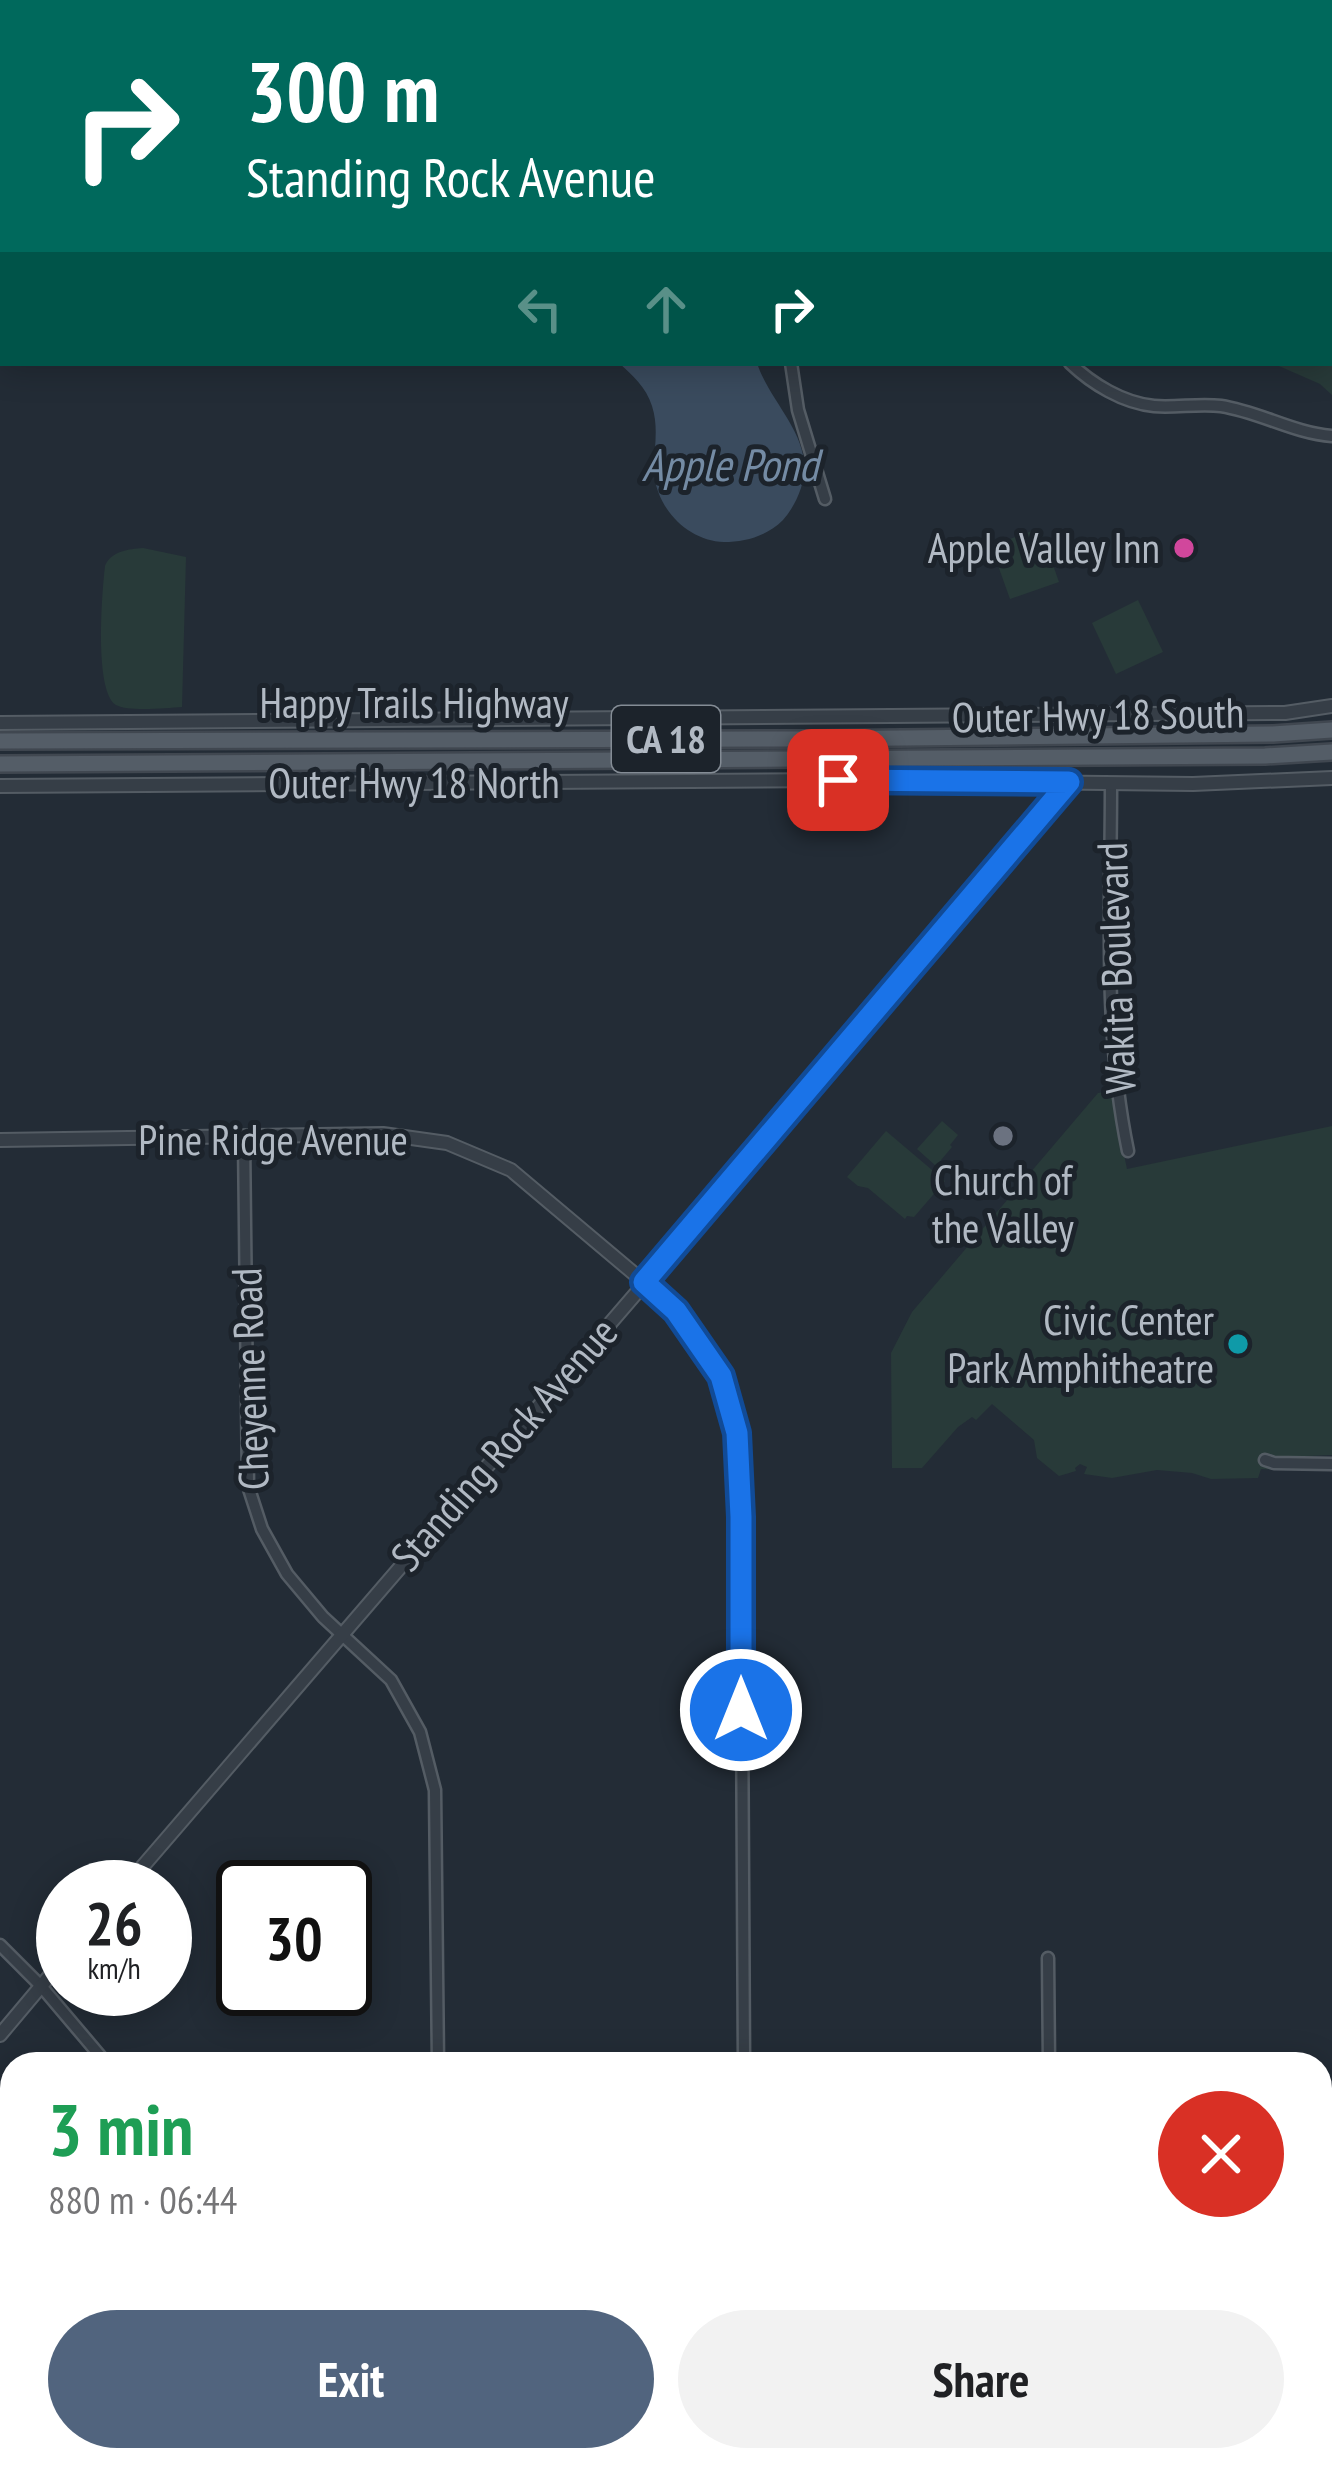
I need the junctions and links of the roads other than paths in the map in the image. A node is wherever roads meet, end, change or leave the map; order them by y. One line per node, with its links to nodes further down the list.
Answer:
1 (791, 366): 4 (street)
2 (1074, 366): 3 (street)
3 (1332, 436)
4 (825, 499)
5 (1332, 706): 6 (street, Outer Hwy 18 South)
6 (0, 723)
7 (1332, 730): 8 (main road, Happy Trails Highway / CA 18)
8 (0, 741)
9 (1332, 752): 10 (main road, Happy Trails Highway / CA 18)
10 (0, 764)
11 (1332, 778): 13 (street, Outer Hwy 18 North)
12 (1069, 782): 13 (street, Outer Hwy 18 North); 14 (street, Outer Hwy 18 North); 18 (street, Standing Rock Avenue)
13 (1111, 784): 17 (street, Wakita Boulevard)
14 (0, 786)
15 (244, 1138): 16 (street, Pine Ridge Avenue); 18 (street, Pine Ridge Avenue); 21 (street, Cheyenne Road)
16 (0, 1140)
17 (1128, 1151)
18 (644, 1282): 21 (street, Standing Rock Avenue); 31 (street)
19 (1264, 1460): 20 (street)
20 (1332, 1464)
21 (341, 1633): 22 (street, Standing Rock Avenue); 30 (street, Cheyenne Road)
22 (148, 1860)
23 (0, 1945): 25 (street)
24 (1048, 1958): 32 (street)
25 (36, 1981)
26 (36, 1992): 28 (street)
27 (66, 2016): 29 (street)
28 (0, 2035)
29 (97, 2052)
30 (438, 2052)
31 (744, 2052)
32 (1048, 2052)

